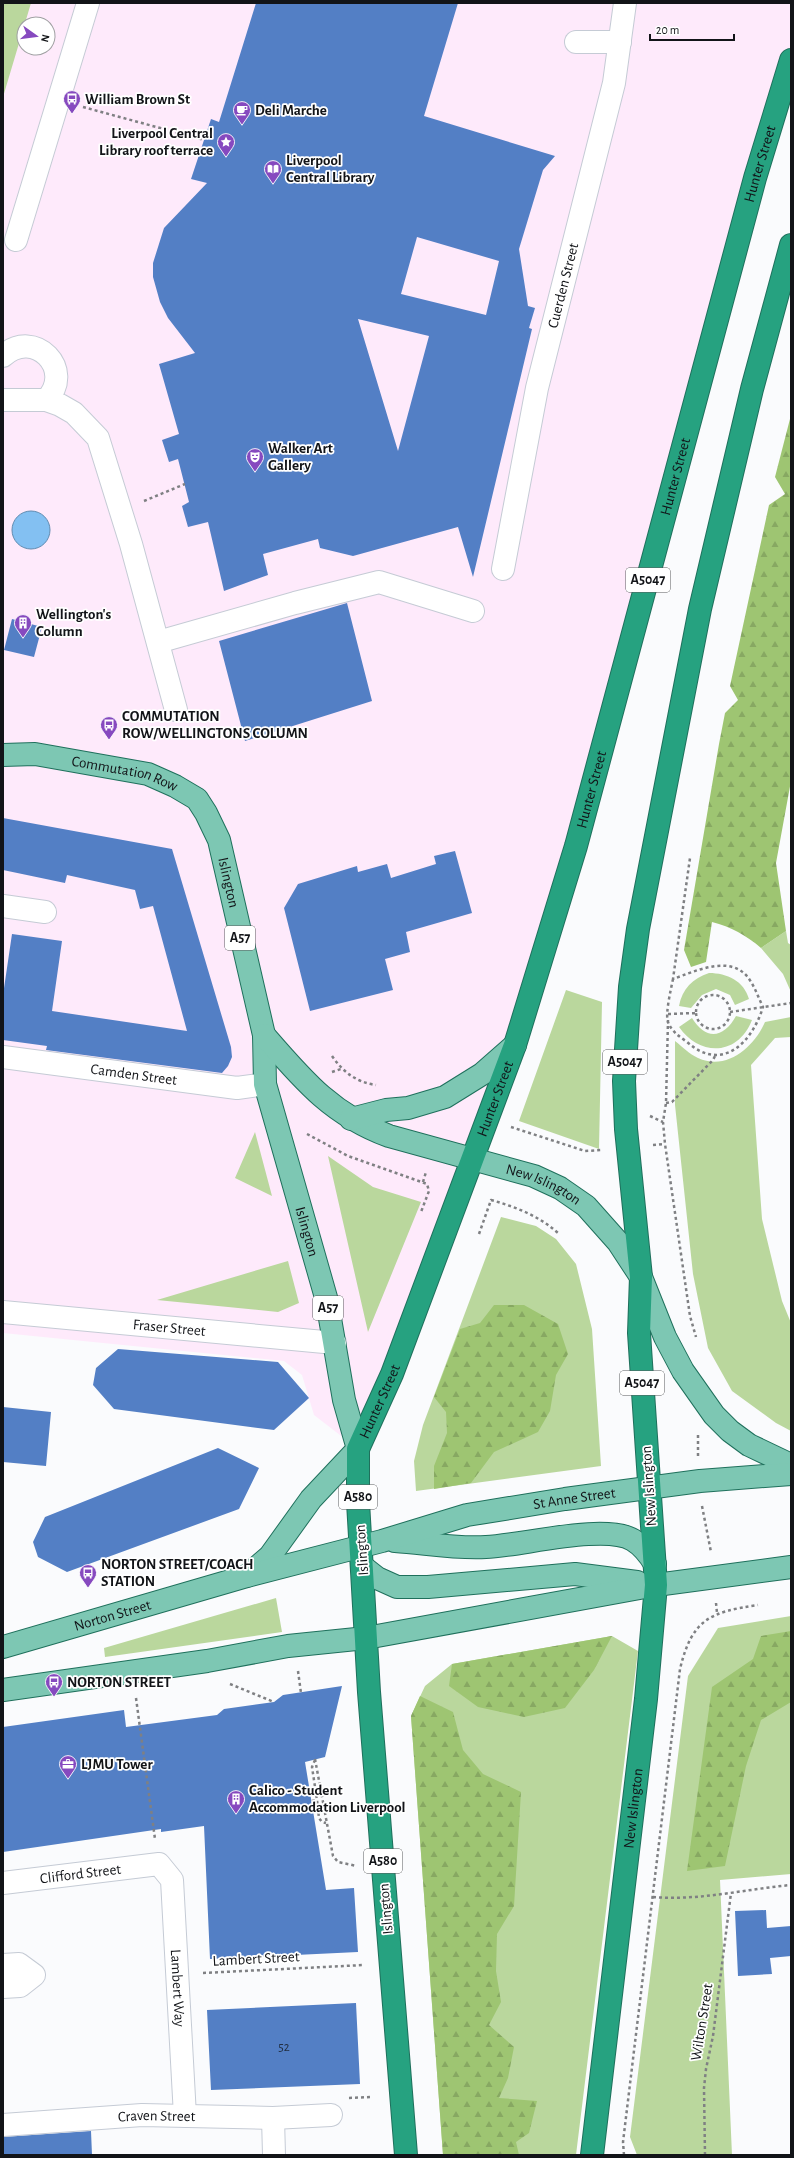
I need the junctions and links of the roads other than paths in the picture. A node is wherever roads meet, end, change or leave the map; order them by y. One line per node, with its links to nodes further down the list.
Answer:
1 (88, 3): 8 (street)
2 (625, 3): 4 (street, Cuerden Street)
3 (576, 42): 4 (street)
4 (620, 42): 13 (street, Cuerden Street)
5 (791, 60): 7 (highway, A5047)
6 (791, 90): 7 (highway, A5047)
7 (775, 113): 22 (highway, Hunter Street / A5047)
8 (16, 240)
9 (791, 245): 27 (highway, A5047)
10 (3, 356): 12 (street)
11 (3, 399): 12 (street)
12 (46, 400): 15 (street)
13 (503, 570)
14 (473, 611): 15 (street)
15 (158, 642): 16 (street)
16 (176, 710)
17 (3, 755): 18 (main road, Commutation Row / A57)
18 (219, 840): 21 (main road, Islington / A57)
19 (3, 906): 20 (street)
20 (45, 912)
21 (264, 1035): 24 (main road, Islington / A57); 25 (main road, New Islington / A57)
22 (515, 1045): 25 (main road); 26 (highway, Hunter Street / A5047)
23 (3, 1057): 24 (street, Camden Street)
24 (265, 1084): 29 (main road, Islington / A57)
25 (351, 1119): 26 (main road, New Islington / A57)
26 (472, 1159): 27 (main road, New Islington / A57); 30 (highway, Hunter Street / A5047)
27 (641, 1277): 31 (main road); 33 (highway, New Islington / A5047)
28 (3, 1312): 29 (street, Fraser Street)
29 (335, 1343): 30 (main road, Islington / A57)
30 (358, 1449): 34 (highway, Islington / A580); 38 (main road)
31 (791, 1465)
32 (791, 1474): 33 (main road, St Anne Street)
33 (650, 1489): 34 (main road, St Anne Street); 37 (highway, New Islington)
34 (372, 1543): 35 (highway, Islington / A580); 37 (main road); 38 (main road, Norton Street)
35 (363, 1567): 37 (main road); 39 (highway, Islington / A580)
36 (791, 1567): 37 (main road)
37 (656, 1574): 39 (main road); 50 (highway, New Islington)
38 (247, 1576): 40 (main road, Norton Street)
39 (366, 1638): 41 (main road); 52 (highway, Islington / A580)
40 (3, 1647)
41 (3, 1690)
42 (159, 1864): 43 (street, Clifford Street); 47 (street, Lambert Way)
43 (3, 1883)
44 (3, 1965): 45 (street)
45 (3, 1987)
46 (331, 2115): 48 (street, Craven Street)
47 (186, 2116): 48 (street, Craven Street); 49 (street, Craven Street)
48 (273, 2118): 51 (street)
49 (3, 2125)
50 (593, 2153)
51 (274, 2155)
52 (406, 2155)

